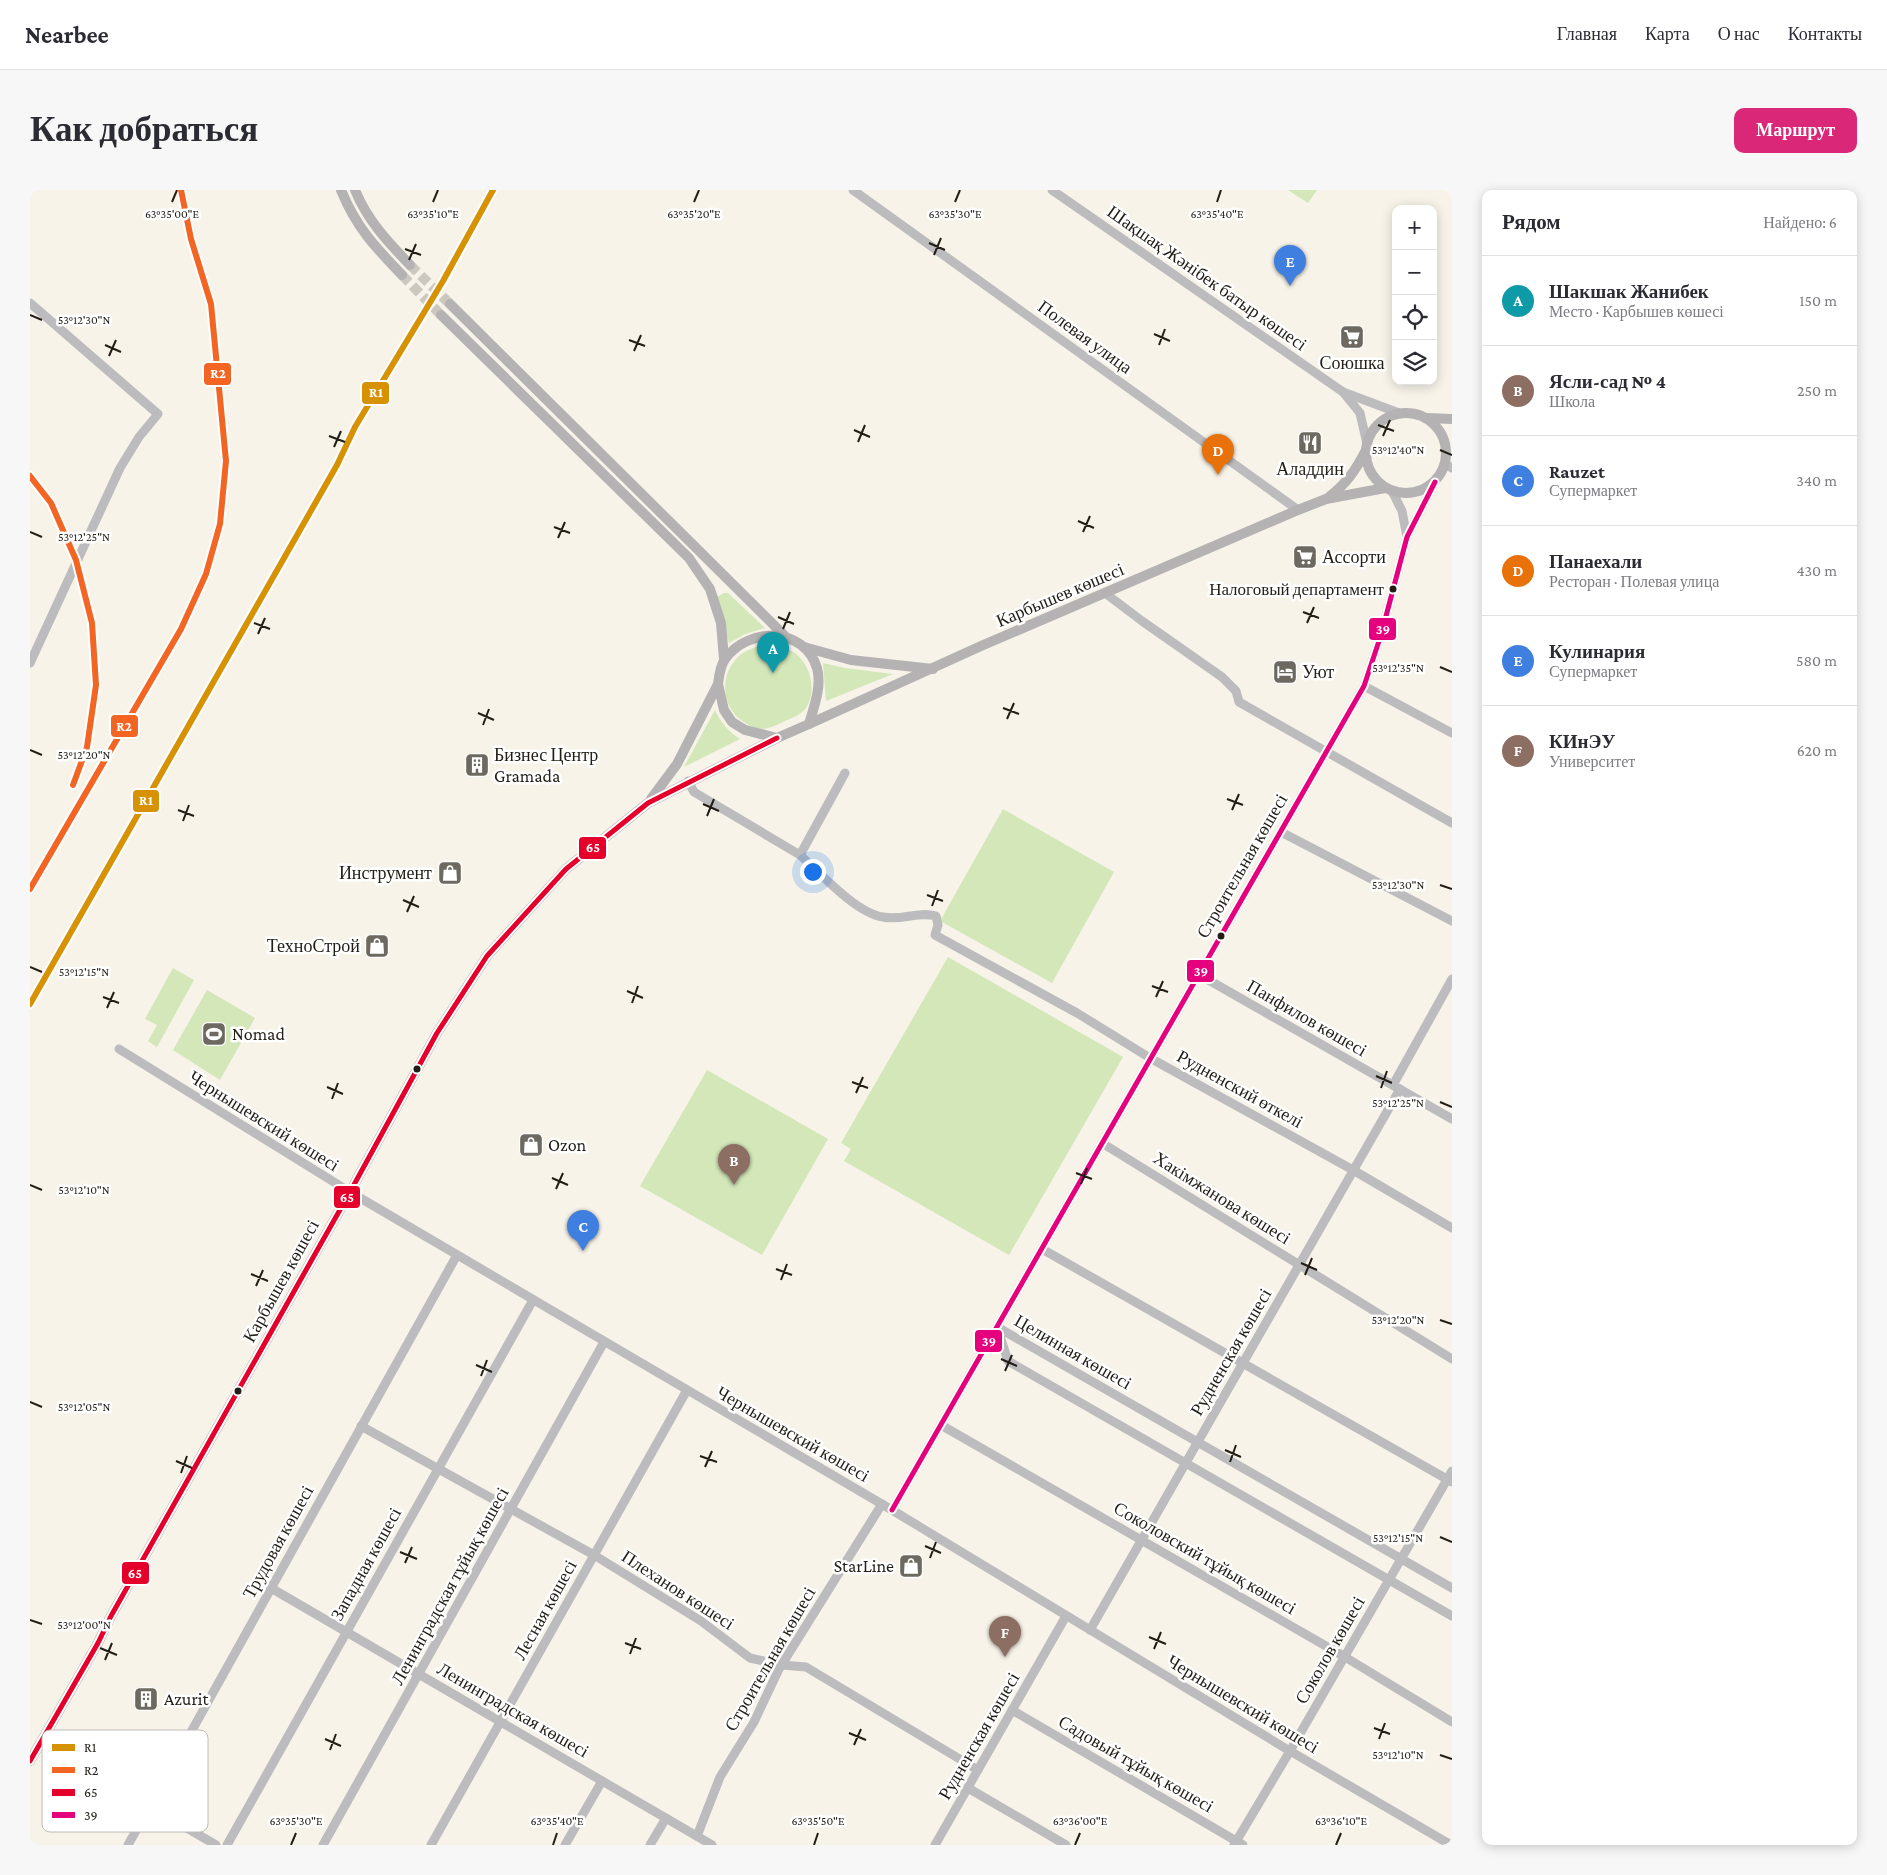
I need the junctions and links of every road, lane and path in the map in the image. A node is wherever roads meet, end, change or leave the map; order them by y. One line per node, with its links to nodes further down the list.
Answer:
1 (341, 190): 6 (main road)
2 (355, 190): 5 (main road)
3 (853, 190): 19 (street, Полевая улица)
4 (1052, 190): 10 (street, Шақшақ Жәнібек батыр көшесі)
5 (410, 265)
6 (402, 275)
7 (30, 303): 25 (street)
8 (450, 304): 22 (main road)
9 (441, 315): 24 (main road)
10 (1343, 392): 11 (street, Шақшақ Жәнібек батыр көшесі); 14 (street, Шақшақ Жәнібек батыр көшесі)
11 (1399, 413): 12 (main road); 14 (main road)
12 (1425, 418): 13 (main road); 15 (main road)
13 (1452, 419)
14 (1366, 447): 17 (main road); 18 (main road)
15 (1449, 462): 16 (main road)
16 (1435, 482): 17 (main road); 20 (street)
17 (1389, 490): 18 (main road); 20 (street)
18 (1326, 499): 19 (main road, Карбышев көшесі)
19 (1298, 510): 21 (main road, Карбышев көшесі)
20 (1407, 537): 28 (street, Строительная көшесі)
21 (1105, 593): 26 (main road, Карбышев көшесі); 32 (street)
22 (784, 635): 23 (main road); 24 (main road)
23 (804, 647): 26 (main road); 29 (main road)
24 (724, 659): 27 (main road)
25 (30, 663)
26 (934, 669): 29 (main road, Карбышев көшесі)
27 (718, 684): 31 (main road); 35 (main road)
28 (1364, 686): 30 (street); 32 (street, Строительная көшесі)
29 (809, 724): 31 (main road)
30 (1452, 733)
31 (777, 738): 34 (main road, Карбышев көшесі)
32 (1327, 752): 36 (street); 37 (street, Строительная көшесі)
33 (845, 773): 38 (street)
34 (688, 782): 35 (main road, Карбышев көшесі); 38 (street)
35 (648, 803): 48 (main road, Карбышев көшесі)
36 (1452, 823)
37 (1281, 832): 39 (street); 40 (street, Строительная көшесі)
38 (800, 855): 43 (street, Рудненский өткелі)
39 (1452, 920)
40 (1198, 974): 43 (street, Строительная көшесі); 44 (street, Панфилов көшесі)
41 (1452, 980): 44 (street, Рудненская көшесі)
42 (119, 1050): 48 (street, Чернышевский көшесі)
43 (1150, 1058): 46 (street, Строительная көшесі); 47 (street, Рудненский өткелі)
44 (1396, 1087): 45 (street, Панфилов көшесі); 47 (street, Рудненская көшесі)
45 (1452, 1119)
46 (1102, 1143): 50 (street, Строительная көшесі); 52 (street, Хакімжанова көшесі)
47 (1354, 1170): 49 (street, Рудненский өткелі); 52 (street, Рудненская көшесі)
48 (350, 1192): 51 (street, Чернышевский көшесі); 85 (main road, Карбышев көшесі)
49 (1452, 1228)
50 (1042, 1249): 54 (street, Строительная көшесі); 57 (street)
51 (457, 1255): 53 (street, Чернышевский көшесі); 60 (street, Трудовая көшесі)
52 (1299, 1265): 56 (street, Хакімжанова көшесі); 57 (street, Рудненская көшесі)
53 (533, 1300): 55 (street, Чернышевский көшесі); 63 (street, Западная көшесі)
54 (997, 1327): 59 (street, Строительная көшесі); 61 (street, Целинная көшесі); 62 (street, Целинная көшесі)
55 (604, 1342): 58 (street, Чернышевский көшесі); 67 (street, Ленинградская тұйық көшесі)
56 (1452, 1359)
57 (1244, 1362): 61 (street, Рудненская көшесі); 65 (street)
58 (687, 1390): 66 (street, Чернышевский көшесі); 70 (street, Лесная көшесі)
59 (941, 1425): 68 (street, Строительная көшесі); 69 (street, Соколовский тұйық көшесі)
60 (362, 1426): 63 (street, Плеханов көшесі); 73 (street, Трудовая көшесі)
61 (1198, 1442): 62 (street, Рудненская көшесі); 71 (street, Целинная көшесі)
62 (1186, 1463): 69 (street, Рудненская көшесі); 72 (street, Целинная көшесі)
63 (438, 1468): 67 (street, Плеханов көшесі); 78 (street, Западная көшесі)
64 (1452, 1471): 65 (street, Соколов көшесі)
65 (1450, 1481): 71 (street, Соколов көшесі)
66 (882, 1504): 68 (street, Чернышевский көшесі); 80 (street, Строительная көшесі)
67 (512, 1509): 70 (street, Плеханов көшесі); 81 (street, Ленинградская тұйық көшесі)
68 (892, 1510): 75 (street, Чернышевский көшесі)
69 (1141, 1541): 77 (street, Рудненская көшесі); 79 (street, Соколовский тұйық көшесі)
70 (594, 1555): 80 (street, Плеханов көшесі); 83 (street, Лесная көшесі)
71 (1401, 1559): 72 (street, Соколов көшесі); 74 (street, Целинная көшесі)
72 (1389, 1580): 76 (street, Целинная көшесі); 79 (street, Соколов көшесі)
73 (271, 1588): 78 (street, Ленинградская көшесі); 86 (street, Трудовая көшесі)
74 (1452, 1588)
75 (1066, 1616): 77 (street, Чернышевский көшесі); 82 (street, Рудненская көшесі)
76 (1452, 1616)
77 (1090, 1630): 89 (street, Чернышевский көшесі)
78 (346, 1632): 81 (street, Ленинградская көшесі); 101 (street, Западная көшесі)
79 (1345, 1657): 84 (street, Соколовский тұйық көшесі); 89 (street, Соколов көшесі)
80 (782, 1665): 91 (street, Плеханов көшесі); 97 (street, Строительная көшесі)
81 (419, 1674): 83 (street, Ленинградская көшесі); 102 (street, Ленинградская тұйық көшесі)
82 (1012, 1710): 91 (street, Рудненская көшесі); 98 (street, Садовый тұйық көшесі)
83 (500, 1722): 92 (street, Ленинградская көшесі); 103 (street, Лесная көшесі)
84 (1452, 1722)
85 (48, 1730)
86 (192, 1730)
87 (42, 1740): 88 (main road, Карбышев көшесі)
88 (40, 1743): 90 (main road, Карбышев көшесі)
89 (1290, 1751): 98 (street, Соколов көшесі); 109 (street, Чернышевский көшесі)
90 (30, 1760)
91 (978, 1770): 93 (street, Рудненская көшесі)
92 (602, 1781): 94 (street, Ленинградская көшесі); 104 (street)
93 (968, 1788): 107 (street, Рудненская көшесі); 108 (street)
94 (666, 1818): 97 (street, Ленинградская көшесі); 105 (street)
95 (135, 1832): 99 (street, Трудовая көшесі)
96 (194, 1832): 100 (street)
97 (697, 1836): 106 (street, Ленинградская көшесі)
98 (1238, 1844)
99 (128, 1845)
100 (216, 1845)
101 (227, 1845)
102 (323, 1845)
103 (431, 1845)
104 (564, 1845)
105 (650, 1845)
106 (712, 1845)
107 (935, 1845)
108 (1066, 1845)
109 (1451, 1845)

